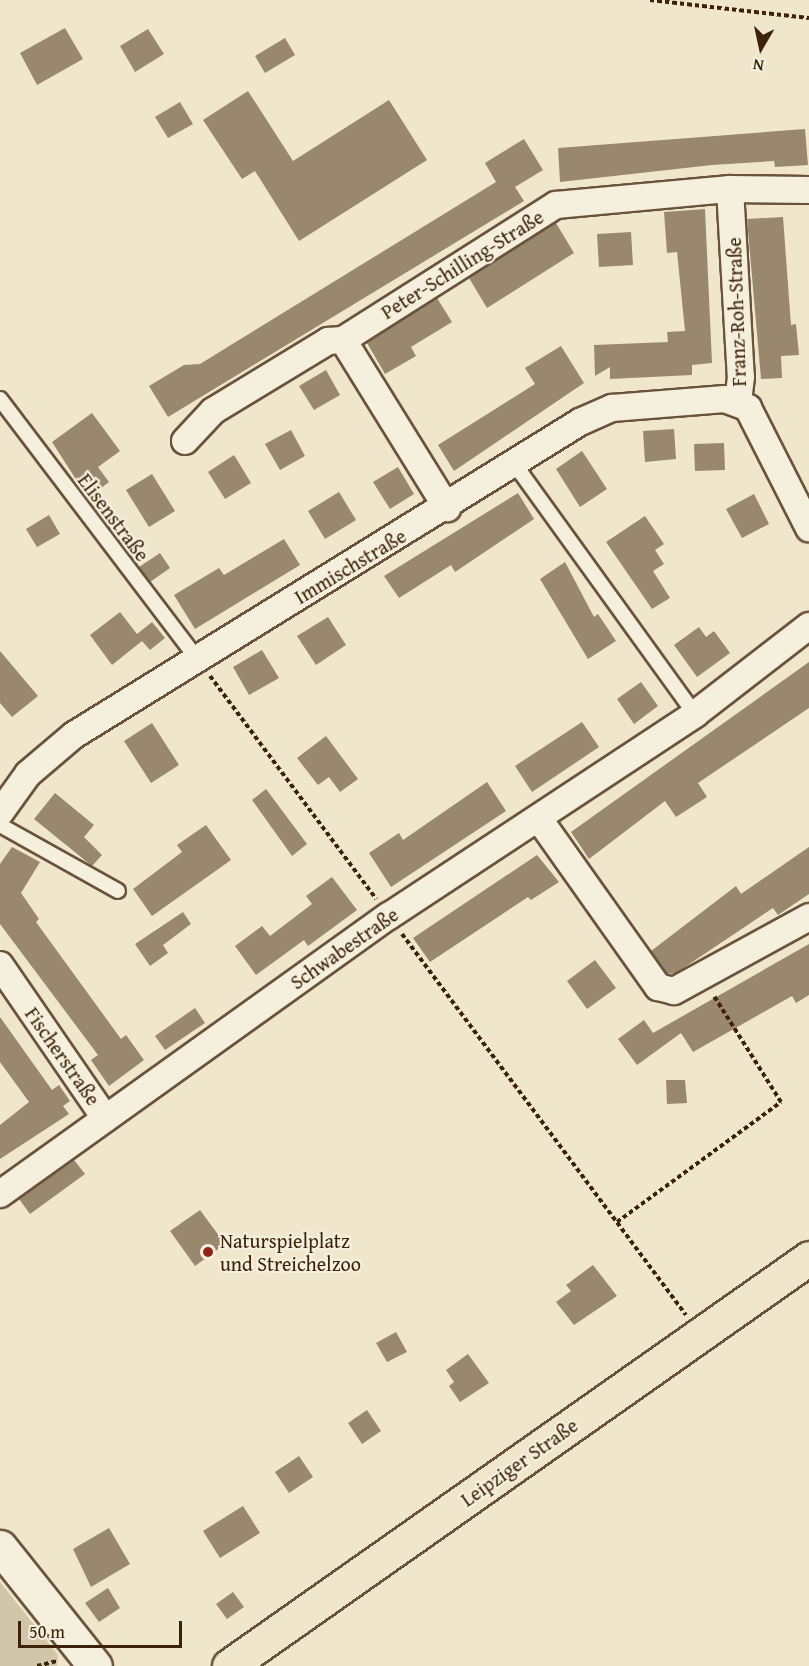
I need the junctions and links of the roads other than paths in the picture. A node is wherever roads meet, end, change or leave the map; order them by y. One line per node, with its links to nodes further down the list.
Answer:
1 (730, 189): 2 (street); 3 (street, Peter-Schilling-Straße); 5 (street, Franz-Roh-Straße)
2 (809, 190)
3 (343, 340): 6 (street, Peter-Schilling-Straße); 8 (street)
4 (0, 399): 11 (lane, Elisenstraße)
5 (738, 402): 7 (street, Immischstraße); 9 (street, Franz-Roh-Straße)
6 (185, 441)
7 (516, 466): 8 (street, Immischstraße); 12 (lane)
8 (447, 507): 11 (street, Immischstraße)
9 (809, 528)
10 (809, 626): 12 (street, Schwabestraße)
11 (197, 659): 13 (street, Immischstraße)
12 (695, 714): 14 (street, Schwabestraße)
13 (0, 813)
14 (539, 819): 17 (street); 19 (street, Schwabestraße)
15 (0, 825): 16 (lane)
16 (118, 891)
17 (809, 917)
18 (0, 965): 19 (street, Fischerstraße)
19 (105, 1118): 20 (street, Schwabestraße)
20 (0, 1194)
21 (809, 1258): 24 (main road, Leipziger Straße)
22 (0, 1547): 23 (main road)
23 (95, 1666)
24 (229, 1666)

